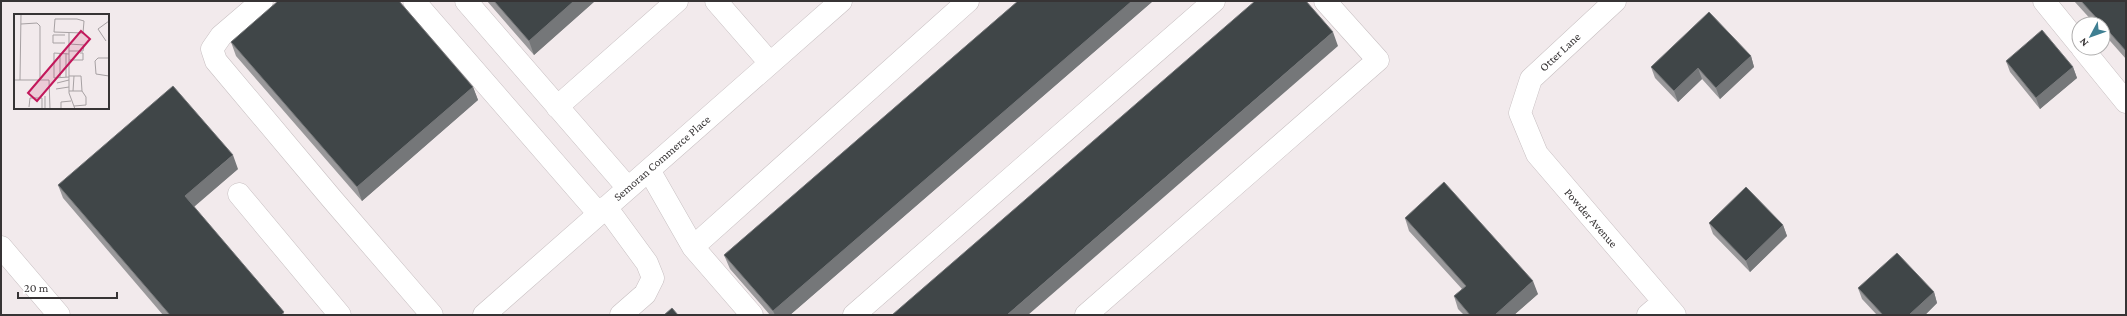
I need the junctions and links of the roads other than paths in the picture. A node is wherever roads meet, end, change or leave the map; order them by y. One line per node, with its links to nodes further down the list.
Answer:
1 (262, 1): 27 (street)
2 (414, 1): 21 (street)
3 (466, 1): 16 (street)
4 (677, 1): 16 (street)
5 (716, 1): 14 (street)
6 (841, 1): 14 (street, Semoran Commerce Place)
7 (968, 1): 22 (street)
8 (1214, 1): 31 (street)
9 (1326, 1): 32 (street)
10 (1615, 1): 17 (street, Otter Lane)
11 (2044, 1): 12 (street)
12 (2071, 34)
13 (2089, 56): 15 (street)
14 (770, 63): 18 (street, Semoran Commerce Place)
15 (2126, 102)
16 (557, 107): 19 (street)
17 (1520, 113): 24 (street, Powder Avenue)
18 (649, 170): 19 (street, Semoran Commerce Place); 22 (street)
19 (628, 188): 21 (street, Semoran Commerce Place)
20 (239, 194): 26 (street)
21 (602, 211): 28 (street, Semoran Commerce Place); 29 (street)
22 (693, 246): 30 (street)
23 (1, 247): 25 (street)
24 (1662, 311)
25 (59, 315)
26 (340, 315)
27 (432, 315)
28 (484, 315)
29 (621, 315)
30 (752, 315)
31 (854, 315)
32 (1086, 315)

